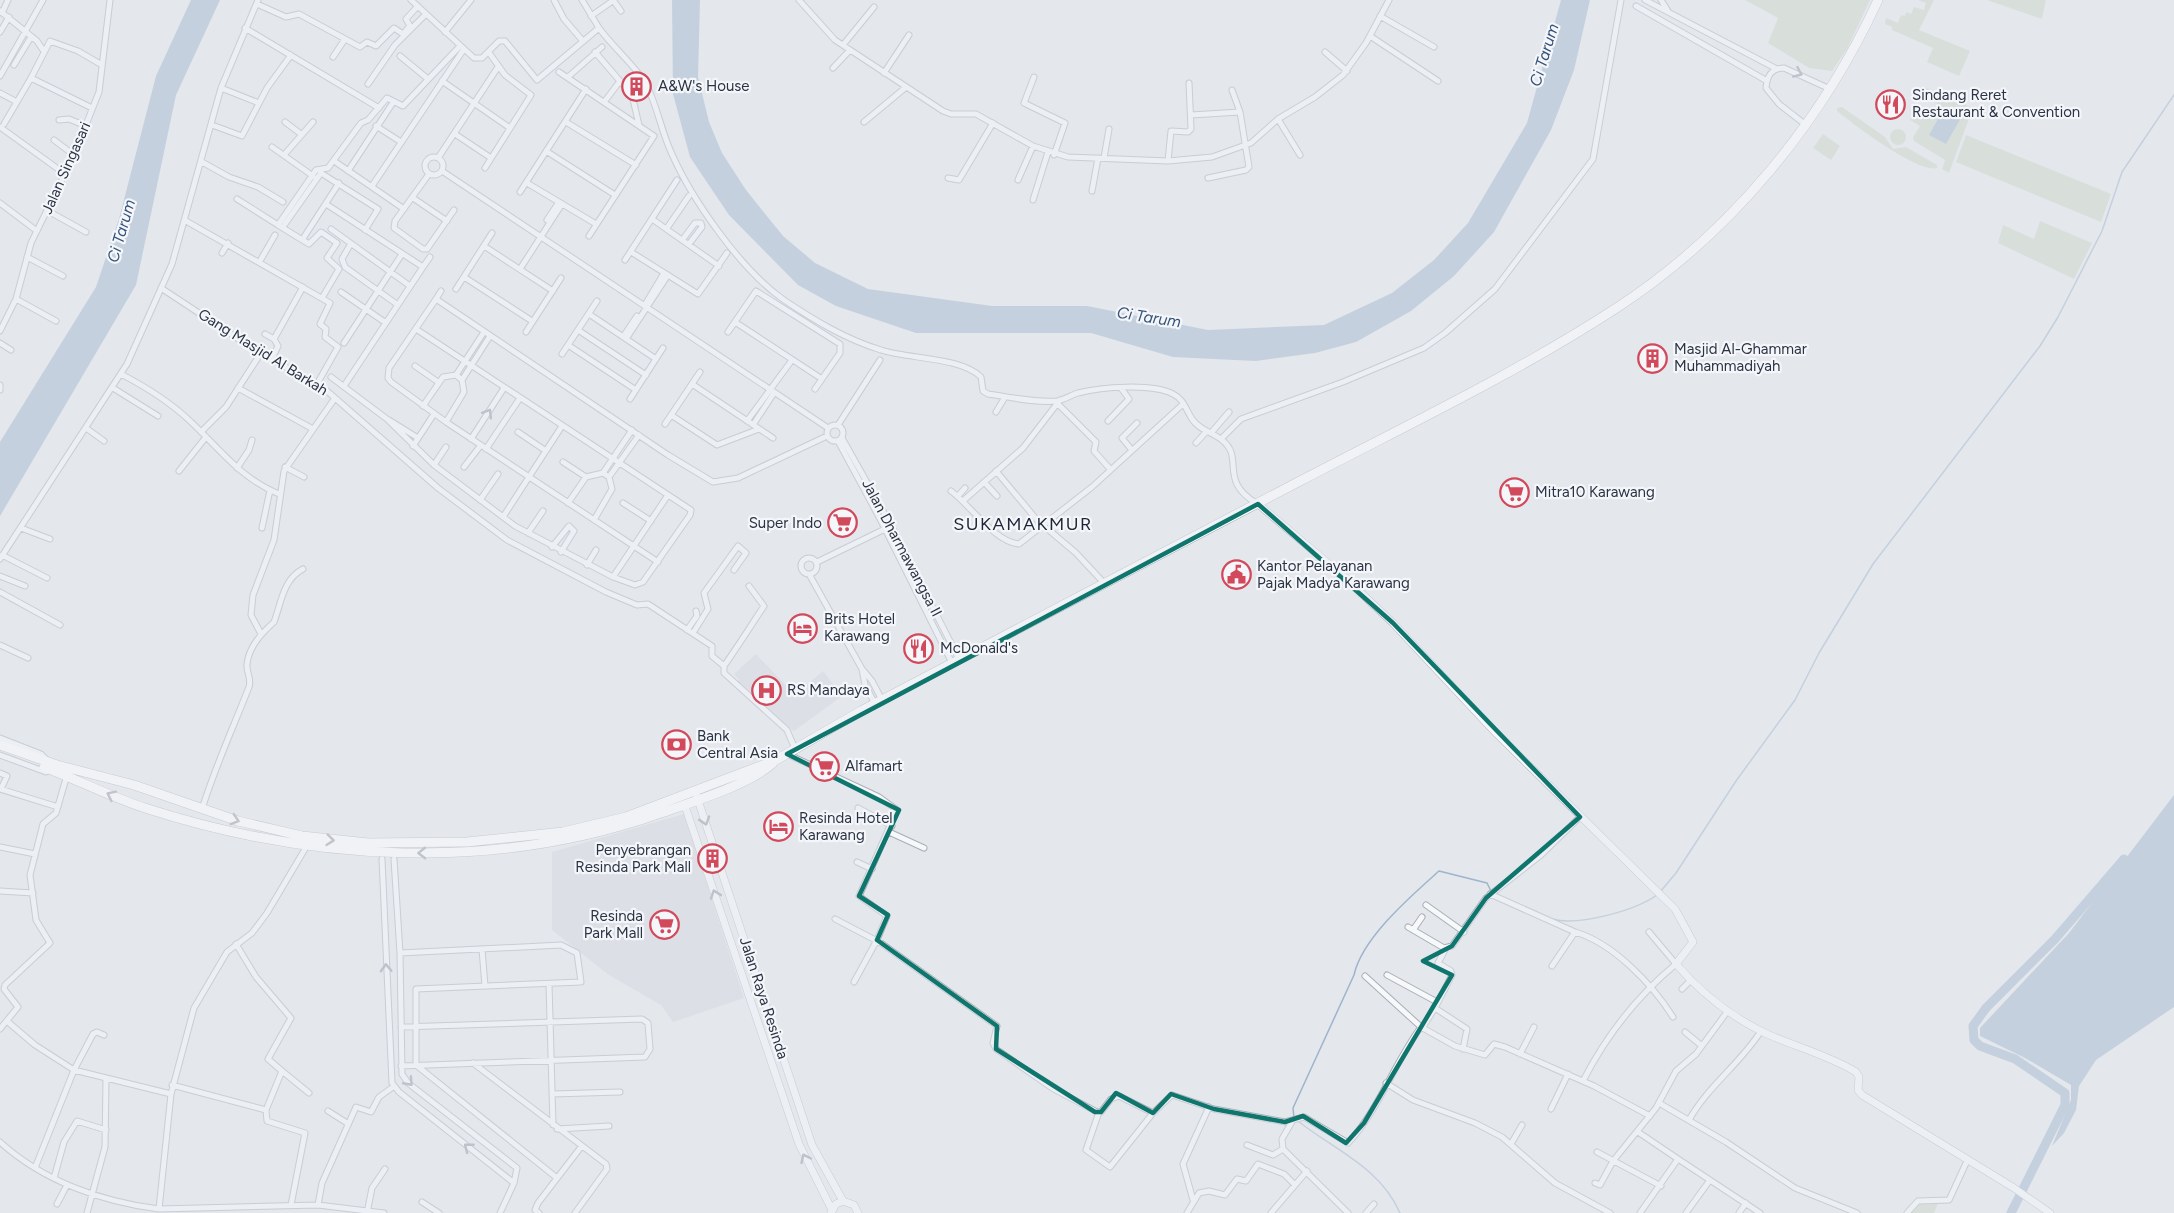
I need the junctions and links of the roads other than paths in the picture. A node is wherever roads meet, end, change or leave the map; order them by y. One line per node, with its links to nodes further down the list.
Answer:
1 (8, 0): 20 (street)
2 (43, 0): 30 (street)
3 (110, 0): 50 (street, Jalan Singasari)
4 (411, 0): 16 (street)
5 (471, 0): 31 (street)
6 (554, 0): 37 (street)
7 (582, 0): 23 (street)
8 (614, 0): 19 (street); 23 (street)
9 (799, 0): 38 (street)
10 (1389, 0): 24 (street)
11 (1621, 0): 283 (street)
12 (1645, 0): 21 (street)
13 (1661, 0): 21 (street)
14 (1878, 0): 73 (main road)
15 (257, 2): 26 (street); 35 (street)
16 (418, 6): 22 (street); 35 (street)
17 (1636, 6): 36 (street)
18 (874, 7): 38 (street)
19 (621, 11)
20 (1, 12): 25 (street)
21 (1669, 12): 28 (street)
22 (426, 14): 31 (street); 68 (street)
23 (591, 16): 27 (street)
24 (1380, 16): 33 (street); 40 (street)
25 (9, 17): 29 (street); 30 (street)
26 (245, 28): 47 (street); 69 (street)
27 (599, 28): 37 (street); 247 (street)
28 (1698, 28): 36 (street); 54 (street)
29 (0, 32)
30 (25, 32): 34 (street); 58 (street)
31 (445, 32): 41 (street)
32 (909, 35): 57 (street)
33 (1370, 36): 55 (street); 65 (street)
34 (31, 37): 42 (street); 51 (street)
35 (345, 39): 49 (street)
36 (1693, 39): 66 (street)
37 (582, 40): 41 (street)
38 (843, 45): 43 (street)
39 (602, 47): 44 (street)
40 (1434, 47)
41 (461, 49): 62 (street); 63 (street)
42 (43, 50): 50 (street); 61 (street)
43 (850, 50): 53 (street); 57 (street)
44 (595, 52): 60 (street); 64 (street)
45 (1325, 52): 55 (street)
46 (490, 54): 52 (street)
47 (291, 56): 79 (street); 83 (street)
48 (400, 56): 62 (street)
49 (333, 57)
50 (102, 64): 82 (street, Jalan Singasari)
51 (14, 65)
52 (498, 67): 76 (street); 81 (street)
53 (833, 68)
54 (1775, 68): 66 (street); 73 (street, one-way to 73)
55 (1347, 71): 86 (street)
56 (559, 72): 60 (street)
57 (884, 73): 71 (street)
58 (0, 76)
59 (1034, 76): 109 (street)
60 (568, 77): 72 (street)
61 (31, 78): 78 (street); 82 (street)
62 (428, 79): 83 (street)
63 (442, 81): 81 (street); 104 (street)
64 (620, 81): 77 (street); 93 (street)
65 (1438, 81)
66 (1767, 81): 95 (street)
67 (1189, 83): 85 (street)
68 (368, 84)
69 (222, 88): 79 (street); 94 (street)
70 (535, 88): 76 (street)
71 (905, 88): 91 (street); 92 (street)
72 (586, 89): 77 (street); 90 (street)
73 (1830, 89): 95 (main road)
74 (1232, 90): 84 (street)
75 (0, 93): 78 (street)
76 (531, 95): 99 (street)
77 (605, 101): 93 (street)
78 (17, 102): 98 (street)
79 (259, 103): 94 (street)
80 (392, 104): 97 (street)
81 (475, 104): 99 (street); 102 (street)
82 (92, 108): 96 (street, Jalan Singasari)
83 (379, 108): 125 (street)
84 (1240, 112): 85 (street); 107 (street)
85 (1191, 115): 116 (street)
86 (1278, 119): 107 (street); 112 (street)
87 (59, 120): 96 (street)
88 (285, 122): 101 (street)
89 (313, 122): 101 (street)
90 (566, 122): 108 (street); 119 (street)
91 (864, 123)
92 (993, 123): 105 (street); 126 (street)
93 (639, 124): 119 (street)
94 (212, 125): 117 (street)
95 (1806, 125): 321 (main road)
96 (86, 126): 110 (street, Jalan Singasari)
97 (376, 126): 104 (street); 121 (street)
98 (2, 128): 123 (street)
99 (510, 128): 114 (street)
100 (1109, 129): 115 (street)
101 (301, 134): 111 (street)
102 (455, 134): 113 (street); 114 (street)
103 (54, 140): 110 (street)
104 (401, 142): 132 (street)
105 (1033, 146): 109 (street); 129 (street)
106 (272, 147): 111 (street)
107 (1245, 147): 116 (street); 127 (street)
108 (546, 151): 131 (street); 135 (street)
109 (1051, 153): 115 (street); 139 (street)
110 (74, 155): 123 (street, Jalan Singasari)
111 (284, 155): 125 (street)
112 (1300, 155)
113 (438, 158): 122 (street); 124 (street)
114 (491, 158): 120 (street)
115 (1101, 158): 116 (street); 133 (street)
116 (1168, 161)
117 (202, 162): 140 (street); 148 (street)
118 (337, 163): 121 (street)
119 (636, 165): 135 (street)
120 (485, 168)
121 (348, 171): 132 (street)
122 (442, 171): 124 (street); 159 (street)
123 (65, 174): 146 (street, Jalan Singasari)
124 (429, 174): 137 (street)
125 (313, 176): 150 (street)
126 (948, 178)
127 (1208, 178)
128 (676, 180): 147 (street)
129 (1018, 180)
130 (339, 183): 143 (street); 150 (street); 154 (street)
131 (527, 183): 134 (street); 142 (street)
132 (372, 186): 144 (street)
133 (1092, 191)
134 (520, 192)
135 (615, 195): 151 (street)
136 (688, 196): 152 (street)
137 (412, 198): 144 (street); 149 (street)
138 (237, 199): 150 (street)
139 (1033, 200)
140 (283, 202)
141 (0, 203): 155 (street)
142 (560, 203): 151 (street); 159 (street)
143 (326, 204): 154 (street); 161 (street)
144 (404, 209): 149 (street)
145 (454, 210): 149 (street)
146 (48, 211): 155 (street, Jalan Singasari); 156 (street)
147 (652, 219): 152 (street); 167 (street)
148 (186, 221): 163 (street); 185 (street)
149 (447, 221)
150 (282, 224): 192 (street)
151 (597, 224): 160 (street)
152 (667, 228): 162 (street)
153 (331, 229): 165 (street)
154 (365, 230): 170 (street)
155 (37, 231): 171 (street, Jalan Singasari)
156 (86, 232)
157 (492, 233): 166 (street)
158 (275, 235): 174 (street)
159 (539, 236): 177 (street); 196 (street)
160 (589, 236)
161 (304, 237)
162 (682, 239): 164 (street); 164 (street)
163 (228, 243): 168 (street); 174 (street)
164 (689, 244): 175 (street)
165 (350, 245): 178 (street); 187 (street)
166 (484, 246): 177 (street); 181 (street)
167 (631, 252): 173 (street); 179 (street)
168 (222, 253)
169 (727, 253): 175 (street)
170 (402, 254): 176 (street); 178 (street)
171 (27, 257): 180 (street); 191 (street, Jalan Singasari)
172 (430, 257): 176 (street)
173 (625, 260)
174 (260, 261): 184 (street)
175 (719, 266): 179 (street)
176 (423, 267): 183 (street)
177 (519, 268): 189 (street)
178 (390, 272): 183 (street); 187 (street)
179 (666, 274): 196 (street)
180 (63, 276)
181 (464, 277): 186 (street); 200 (street)
182 (561, 278): 189 (street)
183 (410, 286): 195 (street)
184 (303, 287): 192 (street); 212 (street)
185 (161, 288): 218 (street, Gang Masjid Al Barkah); 228 (street)
186 (456, 289)
187 (376, 291): 195 (street); 197 (street)
188 (441, 291): 193 (street)
189 (553, 291): 200 (street)
190 (341, 292): 197 (street)
191 (16, 298): 199 (street); 205 (street, Jalan Singasari)
192 (322, 298): 235 (street)
193 (436, 299): 203 (street); 206 (street)
194 (597, 301): 198 (street)
195 (398, 305): 201 (street)
196 (646, 307): 211 (street); 246 (street)
197 (365, 309): 201 (street); 214 (street)
198 (589, 314): 204 (street); 211 (street)
199 (56, 321)
200 (532, 321): 207 (street)
201 (386, 322): 238 (street)
202 (735, 322): 208 (street); 222 (street); 232 (street)
203 (416, 329): 224 (street); 254 (street)
204 (578, 330): 215 (street); 230 (street)
205 (0, 331)
206 (484, 332): 210 (street); 224 (street)
207 (526, 332)
208 (728, 332)
209 (265, 334): 212 (street)
210 (490, 336): 226 (street); 273 (street)
211 (625, 338): 221 (street)
212 (274, 339): 220 (street)
213 (0, 343): 217 (street)
214 (344, 343)
215 (568, 345): 219 (street); 245 (street)
216 (663, 348): 221 (street)
217 (11, 350)
218 (261, 353): 220 (street, Gang Masjid Al Barkah); 240 (street)
219 (562, 354)
220 (272, 358): 235 (street, Gang Masjid Al Barkah)
221 (656, 359): 230 (street)
222 (792, 360): 232 (street); 246 (street)
223 (880, 360): 267 (street)
224 (464, 361): 226 (street); 229 (street)
225 (415, 366): 234 (street)
226 (471, 366): 233 (street); 241 (street)
227 (700, 372): 236 (street)
228 (121, 374): 239 (street); 274 (street)
229 (456, 375): 233 (street); 234 (street)
230 (646, 375): 245 (street)
231 (331, 377): 238 (street)
232 (822, 379): 243 (street)
233 (462, 380): 264 (street)
234 (438, 382): 254 (street)
235 (317, 384): 248 (street, Gang Masjid Al Barkah)
236 (692, 384): 259 (street); 262 (street)
237 (0, 385): 244 (street)
238 (344, 386): 261 (street)
239 (113, 388): 253 (street); 260 (street)
240 (238, 388): 272 (street); 274 (street)
241 (504, 388): 249 (street); 282 (street, one-way to 241)
242 (1121, 388): 251 (street); 252 (street); 263 (street)
243 (815, 389)
244 (0, 390)
245 (636, 390): 250 (street)
246 (771, 392): 262 (street); 269 (street); 271 (street)
247 (1005, 397): 251 (street); 256 (street)
248 (335, 398): 272 (street); 354 (street, Gang Masjid Al Barkah)
249 (520, 398): 268 (street); 290 (street)
250 (630, 399)
251 (1059, 402): 300 (street); 302 (street)
252 (1183, 404): 276 (street); 291 (street)
253 (100, 406): 255 (street); 270 (street)
254 (423, 406): 258 (street)
255 (108, 411)
256 (996, 412)
257 (1229, 412): 276 (street)
258 (434, 414): 264 (street); 280 (street)
259 (671, 415): 266 (street); 269 (street)
260 (158, 416)
261 (387, 419): 280 (street); 288 (street)
262 (747, 421): 269 (street)
263 (1107, 421)
264 (446, 422): 282 (street)
265 (1137, 423): 291 (street)
266 (664, 424)
267 (838, 425): 271 (street); 285 (street)
268 (562, 426): 292 (street); 293 (street)
269 (756, 427): 281 (street)
270 (86, 428): 286 (street); 328 (street)
271 (828, 428): 278 (street)
272 (313, 429): 297 (street)
273 (632, 430): 277 (street); 293 (street)
274 (201, 432): 279 (street)
275 (518, 432): 292 (street)
276 (1209, 432): 283 (street); 287 (street)
277 (639, 435): 278 (street); 295 (street)
278 (827, 436): 285 (street)
279 (206, 437): 299 (street); 301 (street)
280 (418, 438): 288 (street)
281 (773, 438)
282 (471, 439): 290 (street)
283 (1221, 439): 321 (street)
284 (252, 440): 299 (street)
285 (840, 440): 327 (street, Jalan Dharmawangsa II)
286 (104, 441)
287 (1196, 443)
288 (413, 446): 296 (street)
289 (446, 447): 296 (street)
290 (483, 447): 298 (street); 306 (street)
291 (1131, 449): 300 (street)
292 (546, 451): 306 (street)
293 (612, 459): 295 (street); 303 (street)
294 (563, 462): 307 (street)
295 (618, 463): 308 (street); 314 (street)
296 (434, 465): 317 (street)
297 (285, 467): 305 (street); 313 (street)
298 (464, 467)
299 (237, 468): 311 (street)
300 (1110, 469): 326 (street)
301 (179, 471)
302 (996, 471): 309 (street); 326 (street)
303 (603, 473): 307 (street); 308 (street)
304 (498, 474): 317 (street)
305 (304, 477)
306 (529, 477): 319 (street); 323 (street)
307 (586, 477): 319 (street)
308 (609, 477): 324 (street)
309 (984, 482): 316 (street); 318 (street)
310 (965, 488): 315 (street)
311 (270, 490): 313 (street); 329 (street)
312 (951, 491): 315 (street)
313 (279, 494): 355 (street)
314 (668, 495): 325 (street); 337 (street)
315 (958, 496): 318 (street)
316 (997, 496)
317 (480, 500): 323 (street)
318 (964, 500): 326 (street)
319 (568, 503): 324 (street)
320 (624, 503): 325 (street)
321 (1258, 504): 347 (main road); 379 (street)
322 (543, 511): 330 (street)
323 (503, 517): 330 (street)
324 (594, 520): 333 (street)
325 (651, 521): 333 (street)
326 (1044, 526): 342 (street)
327 (888, 527): 338 (street); 358 (street, Jalan Dharmawangsa II)
328 (21, 528): 331 (street); 336 (street)
329 (261, 528)
330 (528, 533): 332 (street)
331 (50, 539)
332 (552, 547): 335 (street); 335 (street)
333 (634, 547): 337 (street); 345 (street)
334 (596, 550): 339 (street)
335 (561, 552): 339 (street)
336 (1, 557): 346 (street)
337 (658, 562): 345 (street)
338 (817, 562): 343 (street); 343 (street)
339 (586, 565): 345 (street)
340 (303, 569): 355 (street)
341 (734, 570): 354 (street)
342 (1097, 573): 347 (street); 351 (street)
343 (809, 574): 360 (street)
344 (0, 576): 348 (street)
345 (613, 577)
346 (47, 578)
347 (1104, 583): 351 (main road)
348 (25, 586)
349 (749, 586): 359 (street)
350 (0, 592): 353 (street)
351 (1087, 592): 358 (main road)
352 (696, 611): 354 (street)
353 (60, 626)
354 (690, 631): 359 (street, Gang Masjid Al Barkah)
355 (261, 632): 376 (street)
356 (0, 645): 357 (street)
357 (28, 658)
358 (956, 661): 361 (main road)
359 (724, 666): 364 (street)
360 (862, 669): 361 (street); 361 (street)
361 (878, 702): 364 (main road)
362 (0, 738): 366 (street)
363 (0, 745): 366 (main road)
364 (791, 752): 372 (main road); 380 (street)
365 (0, 753): 368 (main road)
366 (50, 763): 369 (main road)
367 (0, 773): 370 (street)
368 (66, 777): 373 (main road, one-way to 368); 374 (street)
369 (134, 785): 371 (main road); 373 (main road)
370 (1, 789): 374 (street)
371 (162, 795): 376 (main road); 378 (main road)
372 (696, 795): 376 (main road, one-way to 372); 378 (main road, one-way to 378); 395 (street, Jalan Raya Resinda, one-way to 395)
373 (130, 803): 378 (main road)
374 (58, 807): 384 (street)
375 (858, 808): 380 (street)
376 (202, 809)
377 (686, 809): 396 (street, Jalan Raya Resinda, one-way to 377)
378 (153, 811)
379 (1580, 817): 391 (street); 405 (street)
380 (890, 829): 382 (street); 388 (street)
381 (0, 846): 384 (street)
382 (924, 848)
383 (305, 849): 401 (street)
384 (35, 854): 390 (street)
385 (382, 859): 415 (street, one-way to 385)
386 (394, 859): 404 (street)
387 (857, 861): 388 (street)
388 (872, 869): 400 (street)
389 (0, 891): 390 (street)
390 (33, 893): 420 (street)
391 (1492, 893): 397 (street); 398 (street)
392 (1426, 905): 397 (street)
393 (1422, 917): 402 (street)
394 (835, 919): 400 (street)
395 (739, 923): 396 (street); 441 (street, Jalan Raya Resinda)
396 (727, 927): 445 (street, Jalan Raya Resinda)
397 (1464, 932): 402 (street)
398 (1575, 932): 406 (street); 412 (street)
399 (1649, 932): 405 (street)
400 (877, 940): 410 (street); 456 (street)
401 (236, 944): 438 (street); 444 (street)
402 (1446, 948): 417 (street)
403 (482, 949): 404 (street); 411 (street); 413 (street)
404 (400, 953): 416 (street)
405 (1676, 964): 409 (street); 412 (street)
406 (1552, 966)
407 (1387, 975): 417 (street)
408 (1365, 976): 424 (street)
409 (1690, 980): 414 (street); 418 (street)
410 (854, 982)
411 (549, 984): 413 (street); 421 (street)
412 (1650, 985): 419 (street); 442 (street)
413 (485, 986): 423 (street)
414 (1682, 989)
415 (387, 990): 416 (street); 446 (street)
416 (401, 990): 422 (street)
417 (1436, 1005): 424 (street); 431 (street)
418 (1726, 1012): 427 (street); 430 (street)
419 (1673, 1017)
420 (8, 1022): 426 (street); 437 (street)
421 (550, 1022): 423 (street); 433 (street); 433 (street)
422 (401, 1027): 423 (street); 436 (street)
423 (417, 1027): 435 (street)
424 (1422, 1027): 431 (street); 443 (street)
425 (1534, 1027): 432 (street)
426 (0, 1029)
427 (1761, 1031): 460 (street); 475 (street)
428 (1686, 1032): 430 (street)
429 (104, 1035): 437 (street)
430 (1702, 1046): 451 (street)
431 (1463, 1049): 432 (street)
432 (1521, 1054): 439 (street)
433 (551, 1059): 434 (street); 450 (street)
434 (473, 1063): 435 (street); 464 (street)
435 (416, 1065): 436 (street); 480 (street)
436 (401, 1066): 482 (street, one-way to 482)
437 (74, 1071): 440 (street); 476 (street)
438 (282, 1071): 448 (street); 454 (street)
439 (1568, 1074): 442 (street); 453 (street)
440 (106, 1080): 449 (street); 465 (street)
441 (791, 1080): 445 (street); 489 (street, Jalan Raya Resinda)
442 (1583, 1081): 458 (street)
443 (1386, 1083): 459 (street); 468 (street)
444 (172, 1085): 449 (street); 454 (street)
445 (779, 1085): 503 (street, Jalan Raya Resinda, one-way to 445)
446 (393, 1088): 461 (street); 482 (street, one-way to 446)
447 (620, 1092): 450 (street)
448 (309, 1093)
449 (171, 1094): 500 (street)
450 (552, 1094): 464 (street)
451 (1659, 1103): 458 (street); 460 (street)
452 (1209, 1107): 457 (street); 459 (street); 488 (street)
453 (1551, 1109)
454 (266, 1110): 495 (street)
455 (328, 1111): 461 (street)
456 (1099, 1112): 457 (street); 457 (street)
457 (1153, 1113)
458 (1650, 1116): 466 (street)
459 (1296, 1119): 471 (street)
460 (1689, 1120): 524 (street)
461 (347, 1123): 496 (street)
462 (1522, 1125): 468 (street)
463 (609, 1126): 464 (street)
464 (555, 1127): 470 (street)
465 (106, 1130): 479 (street); 487 (street)
466 (1638, 1132): 473 (street); 474 (street)
467 (0, 1142): 476 (street)
468 (1511, 1144): 504 (street)
469 (1247, 1145): 471 (street)
470 (581, 1147): 480 (street); 514 (street)
471 (1283, 1149): 478 (street)
472 (1597, 1152): 474 (street)
473 (1678, 1159): 481 (street); 486 (street)
474 (1613, 1161): 483 (street); 486 (street)
475 (1967, 1161): 525 (street); 526 (street)
476 (35, 1168): 479 (street)
477 (385, 1169): 502 (street)
478 (1307, 1171): 485 (street); 518 (street)
479 (54, 1178): 484 (street)
480 (557, 1178): 513 (street)
481 (1710, 1180): 491 (street); 521 (street)
482 (514, 1183): 512 (street)
483 (1595, 1183)
484 (67, 1185): 487 (street); 492 (street)
485 (1295, 1185): 488 (street); 517 (street)
486 (1661, 1186): 520 (street)
487 (92, 1193): 497 (street); 505 (street)
488 (1193, 1200): 516 (street)
489 (843, 1201): 503 (street); 515 (street)
490 (422, 1202): 511 (street)
491 (1746, 1203): 522 (street); 523 (street)
492 (57, 1204)
493 (1374, 1204): 519 (street)
494 (284, 1205): 495 (street); 499 (street); 509 (street)
495 (291, 1205): 496 (street)
496 (318, 1205): 502 (street)
497 (134, 1206): 500 (street); 506 (street)
498 (218, 1206): 499 (street); 501 (street); 507 (street)
499 (253, 1206): 508 (street)
500 (159, 1209): 501 (street)
501 (192, 1210)
502 (367, 1211): 510 (street)
503 (831, 1212)
504 (1608, 1212)
505 (87, 1213)
506 (133, 1213)
507 (218, 1213)
508 (253, 1213)
509 (284, 1213)
510 (384, 1213)
511 (439, 1213)
512 (500, 1213)
513 (539, 1213)
514 (575, 1213)
515 (858, 1213)
516 (1187, 1213)
517 (1271, 1213)
518 (1348, 1213)
519 (1366, 1213)
520 (1640, 1213)
521 (1686, 1213)
522 (1739, 1213)
523 (1760, 1213)
524 (1857, 1213)
525 (1907, 1213)
526 (2050, 1213)

